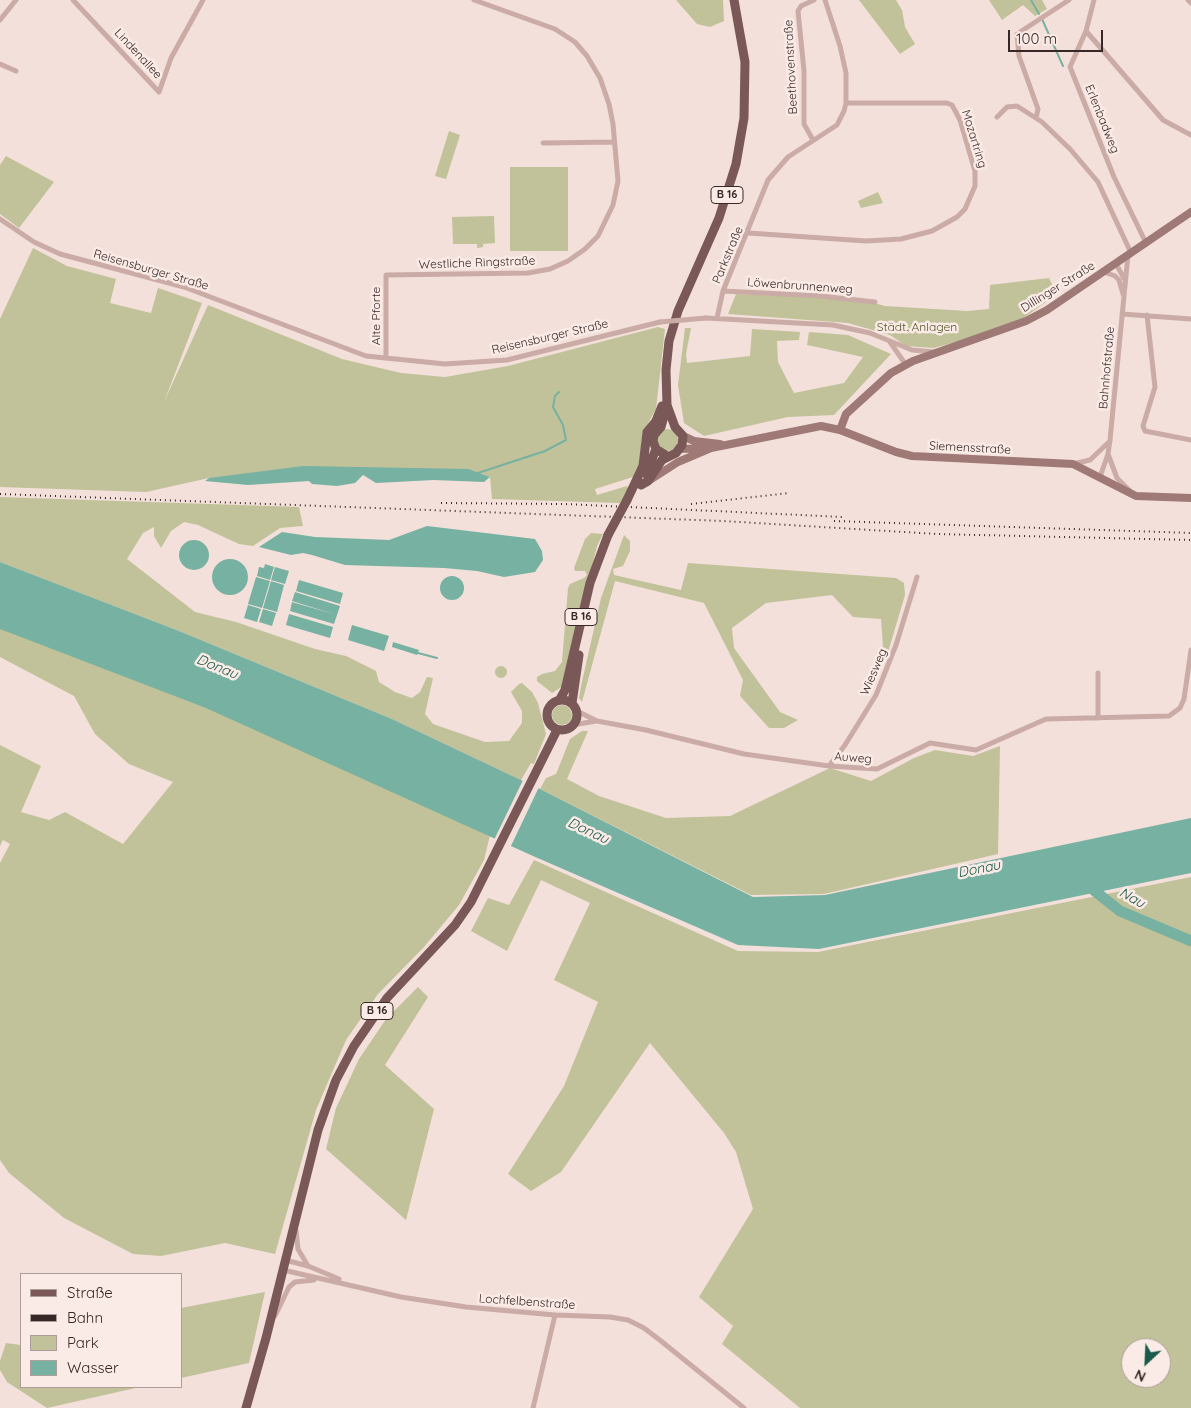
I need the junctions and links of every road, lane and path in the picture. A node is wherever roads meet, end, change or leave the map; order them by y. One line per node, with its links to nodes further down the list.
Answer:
1 (16, 0): 12 (street)
2 (74, 0): 3 (street, Lindenallee)
3 (203, 0)
4 (474, 0): 21 (street, Westliche Ringstraße)
5 (734, 0): 43 (main road, B 16)
6 (814, 0): 20 (street, Beethovenstraße)
7 (825, 0): 16 (street, Parkstraße)
8 (1069, 0): 18 (street)
9 (1094, 0): 13 (street, Erlenbadweg)
10 (1188, 0): 11 (street)
11 (1191, 4)
12 (0, 20)
13 (1086, 31): 19 (street); 26 (street, Erlenbadweg)
14 (0, 64): 15 (street)
15 (16, 70)
16 (846, 103): 20 (street, Parkstraße); 25 (street, Mozartring)
17 (997, 117): 18 (street)
18 (1036, 118): 27 (street)
19 (1191, 135)
20 (813, 140): 25 (street, Parkstraße)
21 (614, 142): 22 (street); 30 (street, Westliche Ringstraße)
22 (542, 143)
23 (1191, 212): 26 (main road, Dillinger Straße)
24 (0, 219): 41 (street, Reisensburger Straße)
25 (748, 232): 32 (street, Parkstraße)
26 (1146, 243): 27 (main road, Dillinger Straße)
27 (1130, 254): 28 (main road, Dillinger Straße); 31 (street, Bahnhofstraße)
28 (1116, 264): 29 (main road, Dillinger Straße); 31 (street)
29 (1104, 272): 33 (street); 40 (main road, Dillinger Straße)
30 (386, 275): 41 (street, Alte Pforte)
31 (1125, 281): 33 (street, Bahnhofstraße)
32 (723, 292): 34 (street, Löwenbrunnenweg); 37 (street, Parkstraße)
33 (1124, 297): 35 (street, Bahnhofstraße)
34 (875, 302)
35 (1122, 314): 36 (street); 49 (street, Bahnhofstraße)
36 (1147, 314): 38 (street); 50 (street)
37 (717, 318): 39 (street, Reisensburger Straße); 41 (street, Reisensburger Straße, bridge)
38 (1191, 318)
39 (890, 342): 40 (street, Reisensburger Straße); 42 (street)
40 (939, 352): 42 (main road, Dillinger Straße)
41 (386, 358)
42 (906, 365): 47 (main road, Dillinger Straße)
43 (667, 382): 44 (main road, B 16); 59 (main road, B 16)
44 (667, 404): 45 (main road, B 16); 46 (main road, B 16)
45 (661, 427): 46 (main road); 53 (main road, B 16)
46 (675, 427): 48 (main road, B 16)
47 (840, 430): 51 (main road); 57 (main road, Siemensstraße)
48 (682, 436): 51 (main road); 54 (main road)
49 (1110, 440): 55 (street, Bahnhofstraße); 57 (street)
50 (1191, 440)
51 (730, 445): 52 (main road)
52 (711, 448): 54 (main road); 59 (main road)
53 (656, 449): 56 (main road); 59 (main road, B 16)
54 (680, 449): 56 (main road, B 16)
55 (1108, 454): 58 (street, Bahnhofstraße); 60 (street, Bahnhofstraße)
56 (667, 456): 59 (main road, B 16)
57 (1073, 464): 58 (main road, Siemensstraße)
58 (1100, 477): 60 (main road, Siemensstraße)
59 (642, 482): 62 (main road, B 16)
60 (1136, 496): 61 (main road)
61 (1191, 498)
62 (611, 536): 65 (main road, B 16); 67 (main road, B 16)
63 (917, 576): 74 (street, Wiesweg)
64 (1191, 650): 70 (street, Auweg)
65 (578, 655): 67 (main road, B 16); 69 (main road)
66 (1098, 673): 70 (street)
67 (568, 678): 68 (main road, B 16)
68 (560, 699): 69 (main road); 73 (main road)
69 (574, 707): 71 (street, Auweg); 72 (main road)
70 (1098, 718): 74 (street, Auweg)
71 (597, 721): 72 (street, Auweg); 74 (street, Auweg)
72 (573, 725): 73 (main road)
73 (557, 730): 75 (main road, B 16)
74 (828, 766)
75 (296, 1216): 76 (main road, B 16); 77 (street)
76 (284, 1260): 77 (street); 78 (main road, B 16)
77 (308, 1266): 80 (street)
78 (283, 1270): 79 (street, Lochfelbenstraße); 82 (main road, B 16)
79 (327, 1279): 80 (street, Lochfelbenstraße); 82 (street)
80 (346, 1283): 81 (street, Lochfelbenstraße)
81 (555, 1315): 84 (street); 85 (street, Lochfelbenstraße)
82 (266, 1338): 83 (main road, B 16)
83 (246, 1408)
84 (532, 1408)
85 (744, 1408)

